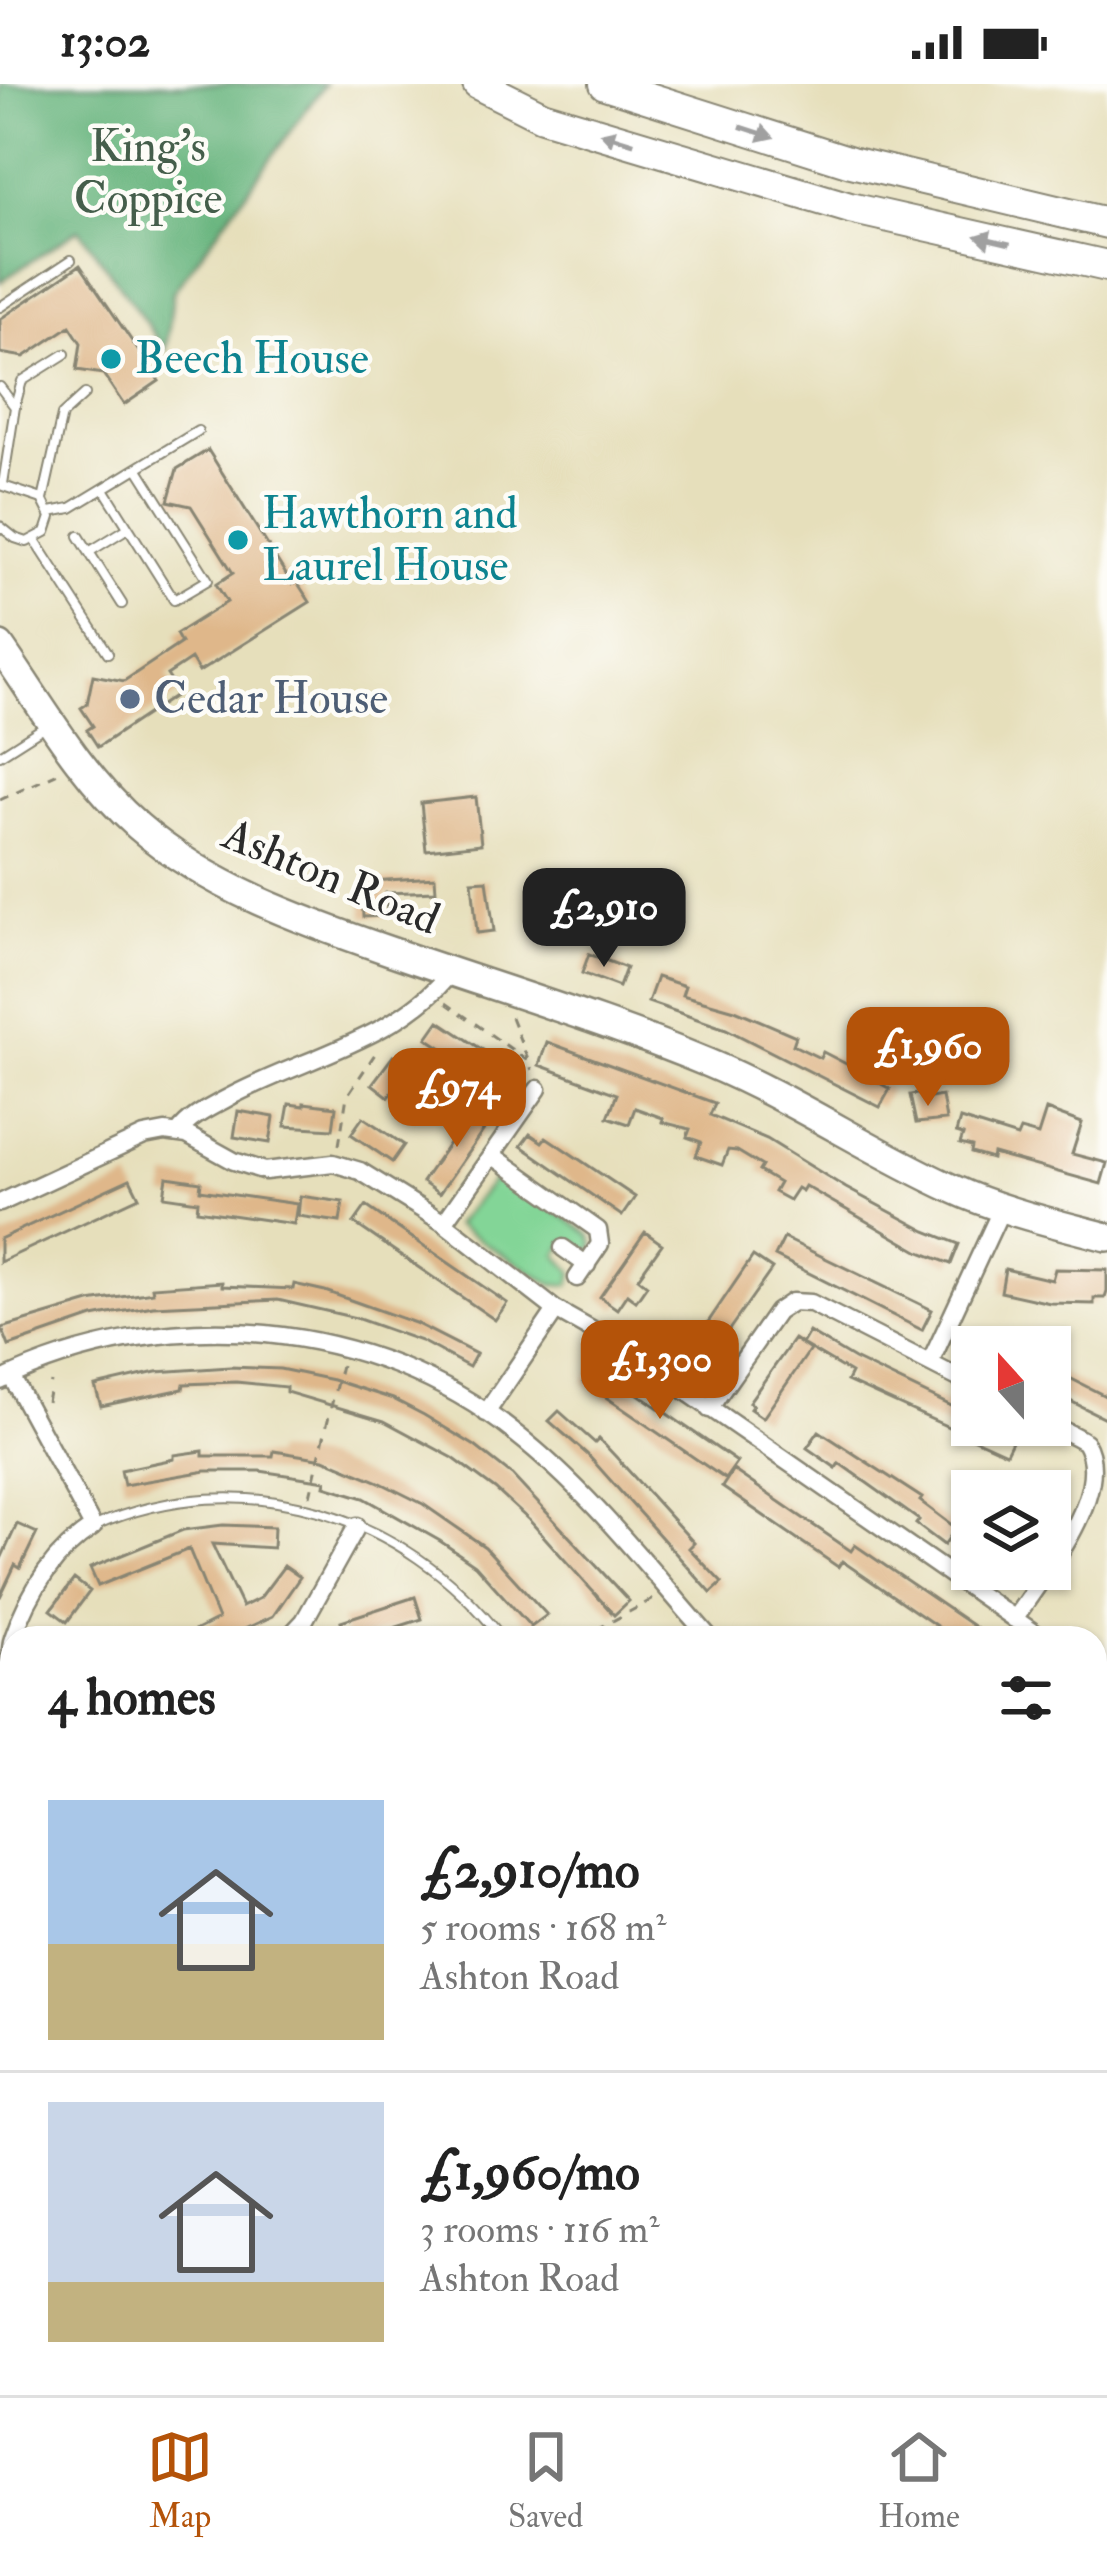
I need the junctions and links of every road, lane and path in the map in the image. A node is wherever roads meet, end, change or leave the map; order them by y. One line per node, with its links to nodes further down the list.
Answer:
1 (478, 84): 5 (highway, one-way to 1)
2 (605, 84): 3 (highway, one-way to 3)
3 (1107, 221)
4 (71, 260): 6 (lane)
5 (1107, 266)
6 (0, 308)
7 (64, 354): 10 (lane)
8 (0, 387): 10 (lane)
9 (86, 394): 15 (lane)
10 (15, 407): 13 (lane)
11 (198, 431): 12 (lane)
12 (138, 469): 14 (lane); 18 (lane)
13 (2, 485): 15 (lane)
14 (104, 489): 16 (lane); 18 (lane)
15 (43, 500): 16 (lane)
16 (50, 512): 20 (lane)
17 (0, 526): 20 (lane)
18 (128, 528): 21 (lane)
19 (79, 536): 21 (lane)
20 (35, 540): 24 (lane)
21 (89, 552): 22 (lane)
22 (122, 604)
23 (0, 646): 25 (main road, Ashton Road)
24 (108, 653)
25 (53, 721): 26 (lane); 27 (main road, Ashton Road)
26 (0, 755)
27 (80, 764): 28 (path); 29 (main road, Ashton Road)
28 (0, 800)
29 (442, 983): 31 (street); 32 (path, Ashton Road); 38 (main road, Ashton Road)
30 (507, 1009): 32 (path)
31 (364, 1034): 34 (street); 35 (path)
32 (528, 1061): 33 (path)
33 (538, 1088): 36 (street)
34 (179, 1132): 37 (street); 39 (street)
35 (339, 1145)
36 (492, 1155): 39 (street); 41 (street)
37 (0, 1203)
38 (1002, 1208): 40 (main road, Ashton Road); 43 (street)
39 (444, 1223): 42 (street)
40 (1107, 1237)
41 (563, 1248)
42 (556, 1310): 49 (street); 50 (street)
43 (930, 1363): 45 (street); 49 (street)
44 (341, 1364): 52 (path)
45 (951, 1374)
46 (5, 1379): 50 (street); 54 (street)
47 (51, 1380): 48 (path)
48 (44, 1403)
49 (709, 1409): 58 (street)
50 (486, 1413): 63 (street)
51 (1071, 1435): 55 (street)
52 (310, 1497)
53 (357, 1526): 54 (lane); 60 (street); 61 (lane)
54 (94, 1527): 59 (street)
55 (1071, 1538)
56 (1034, 1590): 58 (street)
57 (657, 1597): 62 (path)
58 (1014, 1619): 64 (street)
59 (18, 1626)
60 (300, 1626)
61 (491, 1626)
62 (603, 1626)
63 (699, 1626)
64 (1024, 1626)

